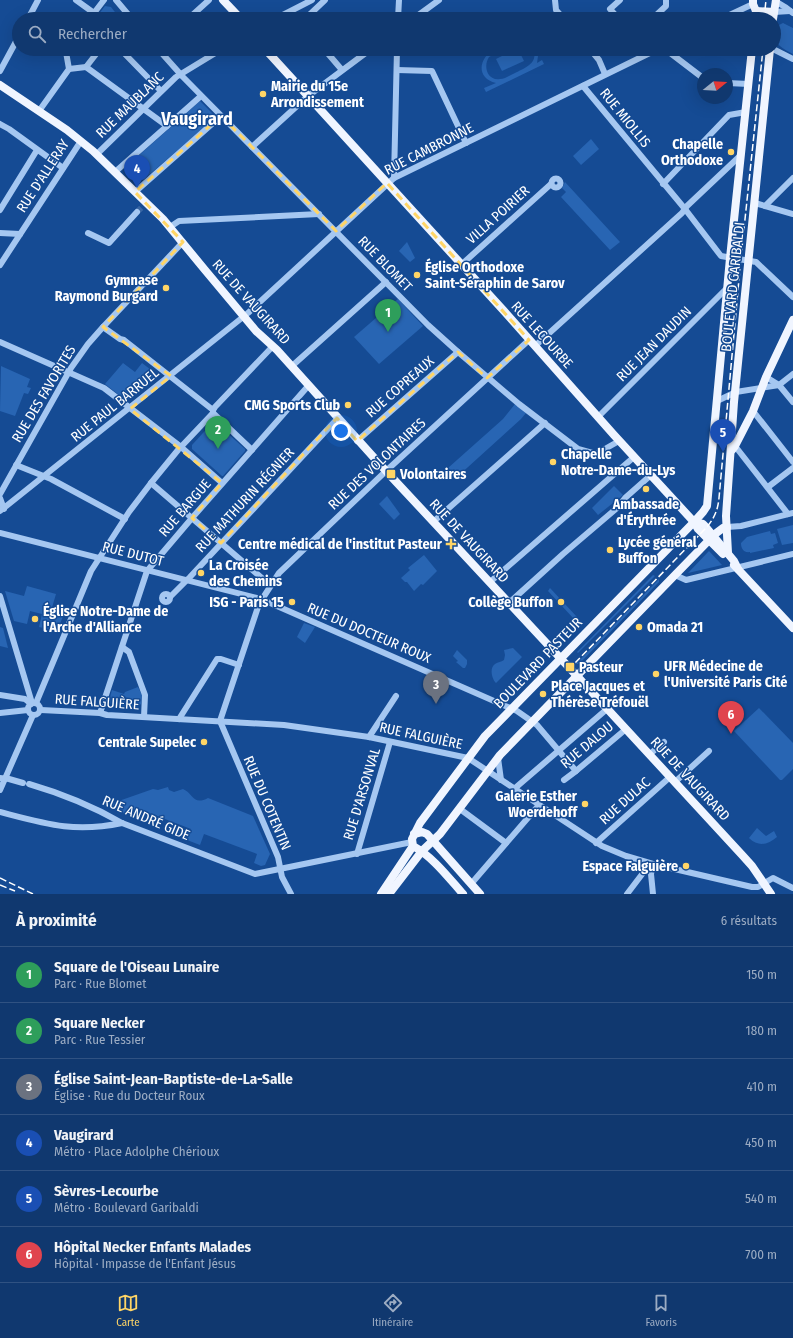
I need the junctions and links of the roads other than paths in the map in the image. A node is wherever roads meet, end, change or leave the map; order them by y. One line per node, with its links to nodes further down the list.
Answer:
1 (38, 0): 16 (street)
2 (76, 0): 17 (street)
3 (104, 0): 18 (street)
4 (116, 0): 19 (street)
5 (209, 0): 20 (street)
6 (224, 0): 21 (main road)
7 (312, 0): 22 (street)
8 (325, 0): 23 (street)
9 (399, 0): 24 (street)
10 (439, 0): 25 (street)
11 (555, 0): 26 (street)
12 (620, 0): 27 (street)
13 (666, 0): 28 (street)
14 (775, 0): 31 (main road); 32 (street)
15 (754, 8): 29 (street); 30 (main road)
16 (32, 12)
17 (93, 12)
18 (95, 12)
19 (126, 12)
20 (196, 12)
21 (235, 12)
22 (289, 12)
23 (312, 12)
24 (398, 12)
25 (423, 12)
26 (558, 12)
27 (613, 12)
28 (660, 12)
29 (742, 12)
30 (764, 12)
31 (774, 12)
32 (791, 12): 33 (street)
33 (781, 14)
34 (12, 49): 55 (street)
35 (781, 53): 50 (street)
36 (66, 56): 52 (street)
37 (95, 56): 51 (street)
38 (127, 56): 63 (street)
39 (164, 56): 57 (street, RUE BLOMET)
40 (210, 56): 57 (street, RUE MAUBLANC)
41 (272, 56): 65 (main road, RUE LECOURBE)
42 (330, 56): 53 (street)
43 (361, 56): 53 (street)
44 (397, 56): 54 (street)
45 (596, 56): 58 (street)
46 (639, 56): 58 (street, RUE CAMBRONNE)
47 (674, 56): 56 (street)
48 (751, 56): 60 (main road, BOULEVARD GARIBALDI)
49 (771, 56): 85 (main road, BOULEVARD GARIBALDI)
50 (793, 59)
51 (86, 67): 52 (street); 66 (street)
52 (69, 69): 67 (street)
53 (342, 70): 65 (street)
54 (397, 70): 73 (street); 81 (street)
55 (0, 71)
56 (697, 73)
57 (180, 74): 63 (street, RUE MAUBLANC); 64 (street, RUE BLOMET)
58 (605, 74): 62 (street, RUE CAMBRONNE)
59 (733, 83): 60 (street)
60 (749, 84): 68 (main road, BOULEVARD GARIBALDI)
61 (0, 85): 67 (main road, RUE DE VAUGIRARD)
62 (583, 86): 73 (street, RUE CAMBRONNE); 83 (street, RUE MIOLLIS)
63 (161, 91): 66 (street, RUE MAUBLANC)
64 (201, 96): 69 (street, RUE BLOMET); 71 (street)
65 (308, 96): 74 (street); 81 (main road, RUE LECOURBE)
66 (144, 108): 71 (street); 76 (street, RUE MAUBLANC)
67 (39, 111): 72 (main road, RUE DE VAUGIRARD)
68 (746, 112): 77 (main road, BOULEVARD GARIBALDI); 83 (street)
69 (221, 116): 74 (street, RUE BLOMET); 84 (street)
70 (0, 124): 75 (street)
71 (167, 126): 79 (street)
72 (81, 141): 76 (main road, RUE DE VAUGIRARD); 78 (street, RUE D'ALLERAY)
73 (466, 143): 81 (street, RUE CAMBRONNE)
74 (252, 147): 90 (street, RUE BLOMET)
75 (37, 150): 78 (street); 88 (street)
76 (97, 154): 79 (main road, RUE DE VAUGIRARD)
77 (741, 155): 87 (street, RUE DES VOLONTAIRES); 98 (main road, BOULEVARD GARIBALDI)
78 (63, 168): 96 (street, RUE D'ALLERAY)
79 (115, 172): 84 (main road, RUE DE VAUGIRARD)
80 (793, 178): 86 (street)
81 (390, 180): 93 (street, RUE CAMBRONNE); 101 (main road, RUE LECOURBE)
82 (551, 184): 101 (street, VILLA POIRIER)
83 (663, 184): 87 (street, RUE MIOLLIS)
84 (135, 192): 92 (main road, RUE DE VAUGIRARD)
85 (755, 203): 86 (street); 99 (main road, BOULEVARD GARIBALDI)
86 (765, 206): 91 (street)
87 (685, 209): 98 (street, RUE MIOLLIS); 109 (street, RUE DES VOLONTAIRES)
88 (0, 210)
89 (137, 212): 95 (street)
90 (318, 214): 92 (street); 93 (street, RUE BLOMET)
91 (793, 214)
92 (170, 227): 97 (main road, RUE DE VAUGIRARD)
93 (337, 231): 102 (street, RUE BLOMET); 105 (street, RUE CAMBRONNE)
94 (0, 233): 96 (street)
95 (88, 233)
96 (20, 234): 100 (street, RUE D'ALLERAY)
97 (183, 242): 105 (main road, RUE DE VAUGIRARD); 107 (street, RUE DES FAVORITES)
98 (730, 258): 99 (street, RUE MIOLLIS); 103 (main road, BOULEVARD GARIBALDI)
99 (748, 260): 104 (street); 121 (main road, BOULEVARD GARIBALDI)
100 (0, 265)
101 (460, 265): 109 (main road, RUE LECOURBE)
102 (386, 282): 111 (street, RUE BLOMET); 112 (street)
103 (727, 288): 122 (main road, BOULEVARD GARIBALDI); 127 (street, RUE JEAN DAUDIN)
104 (793, 297)
105 (244, 316): 110 (main road, RUE DE VAUGIRARD); 115 (street, RUE PAUL BARRUEL)
106 (793, 320): 116 (main road)
107 (103, 327): 113 (street, RUE DES FAVORITES); 115 (street)
108 (0, 342): 113 (street)
109 (532, 343): 117 (street, RUE DES VOLONTAIRES); 127 (main road, RUE LECOURBE)
110 (273, 346): 112 (main road, RUE DE VAUGIRARD); 126 (street)
111 (458, 352): 117 (street, RUE BLOMET); 130 (street, RUE COPREAUX)
112 (292, 366): 118 (main road, RUE DE VAUGIRARD)
113 (68, 372): 124 (street); 137 (street, RUE DES FAVORITES)
114 (793, 374): 119 (street)
115 (170, 376): 124 (street, RUE PAUL BARRUEL); 126 (street)
116 (766, 377): 119 (street); 120 (main road)
117 (487, 378): 129 (street, RUE BLOMET); 139 (street, RUE DES VOLONTAIRES)
118 (309, 385): 128 (main road, RUE DE VAUGIRARD); 134 (street, RUE BARGUE)
119 (779, 385): 120 (street); 123 (street)
120 (762, 388): 121 (street); 125 (main road)
121 (736, 392): 122 (street); 133 (main road, BOULEVARD GARIBALDI)
122 (717, 401): 152 (main road, BOULEVARD GARIBALDI)
123 (793, 402)
124 (130, 409): 132 (street); 141 (street, RUE PAUL BARRUEL)
125 (753, 411): 133 (main road); 136 (street)
126 (213, 412): 132 (street); 134 (street)
127 (598, 417): 131 (main road, RUE LECOURBE)
128 (338, 418): 130 (main road, RUE DE VAUGIRARD); 156 (street, RUE MATHURIN RÉGNIER)
129 (545, 423): 131 (street, RUE BLOMET); 151 (street)
130 (357, 440): 139 (main road, RUE DE VAUGIRARD)
131 (619, 441): 135 (main road, RUE LECOURBE)
132 (181, 447): 142 (street); 143 (street)
133 (733, 448): 144 (street); 153 (main road, BOULEVARD GARIBALDI)
134 (252, 450): 143 (street, RUE BARGUE)
135 (634, 457): 140 (main road, RUE LECOURBE); 164 (street)
136 (793, 462)
137 (16, 465): 141 (street); 145 (street, RUE DES FAVORITES)
138 (793, 468): 144 (street)
139 (386, 471): 151 (main road, RUE DE VAUGIRARD); 165 (street, RUE DES VOLONTAIRES)
140 (651, 475): 152 (main road, RUE LECOURBE); 169 (street)
141 (45, 476): 147 (street, RUE PAUL BARRUEL); 150 (street)
142 (151, 483): 149 (street); 150 (street)
143 (222, 483): 149 (street, RUE BARGUE)
144 (768, 488): 148 (street)
145 (0, 494)
146 (0, 498): 147 (street)
147 (2, 510)
148 (791, 513): 153 (street)
149 (192, 518): 156 (street); 161 (street, RUE BARGUE)
150 (125, 519): 159 (street)
151 (433, 522): 164 (main road, RUE DE VAUGIRARD)
152 (694, 522): 155 (main road); 155 (main road, RUE LECOURBE); 172 (main road, BOULEVARD PASTEUR)
153 (726, 527): 155 (main road); 157 (main road, BOULEVARD GARIBALDI)
154 (0, 533): 159 (street, RUE DUTOT)
155 (711, 538): 157 (main road); 160 (main road); 162 (main road)
156 (221, 543): 163 (street, RUE MATHURIN RÉGNIER); 165 (street)
157 (728, 553): 160 (main road)
158 (793, 554): 160 (street)
159 (100, 558): 161 (street, RUE DUTOT); 177 (street)
160 (738, 569): 162 (street); 170 (main road)
161 (147, 571): 163 (street, RUE DUTOT); 171 (street, RUE BARGUE)
162 (675, 575): 174 (main road)
163 (187, 580): 167 (street, RUE MATHURIN RÉGNIER); 168 (street, RUE DUTOT)
164 (490, 582): 169 (main road, RUE DE VAUGIRARD)
165 (270, 585): 168 (street, RUE DES VOLONTAIRES)
166 (0, 596): 177 (street)
167 (170, 597)
168 (261, 599): 173 (street, RUE DES VOLONTAIRES); 178 (street, RUE DU DOCTEUR ROUX)
169 (509, 603): 172 (main road, RUE DE VAUGIRARD)
170 (793, 628)
171 (122, 647): 183 (street, RUE BARGUE); 184 (street)
172 (561, 659): 174 (main road, RUE DE VAUGIRARD); 178 (main road, BOULEVARD PASTEUR)
173 (239, 665): 185 (street); 186 (street, RUE DES VOLONTAIRES)
174 (577, 676): 179 (main road, RUE DE VAUGIRARD); 187 (main road)
175 (0, 695): 177 (street)
176 (396, 696): 189 (street)
177 (33, 703): 180 (street); 182 (street)
178 (512, 708): 187 (street); 195 (main road, BOULEVARD PASTEUR)
179 (607, 709): 188 (main road, RUE DE VAUGIRARD); 192 (street)
180 (41, 710): 182 (street); 183 (street, RUE FALGUIÈRE)
181 (0, 713): 182 (street)
182 (30, 713): 199 (street)
183 (100, 713): 184 (street, RUE FALGUIÈRE)
184 (144, 717): 185 (street, RUE FALGUIÈRE)
185 (179, 719): 186 (street, RUE FALGUIÈRE)
186 (220, 721): 189 (street, RUE FALGUIÈRE); 217 (street, RUE DU COTENTIN)
187 (532, 721): 192 (street); 196 (main road)
188 (626, 729): 194 (main road, RUE DE VAUGIRARD); 198 (street, RUE DALOU)
189 (368, 737): 190 (street, RUE FALGUIÈRE)
190 (390, 742): 195 (street, RUE FALGUIÈRE); 215 (street, RUE D'ARSONVAL)
191 (664, 742): 194 (street)
192 (559, 750): 198 (street); 203 (street)
193 (709, 752): 200 (street, RUE DULAC)
194 (650, 754): 200 (main road, RUE DE VAUGIRARD)
195 (468, 758): 197 (street, RUE FALGUIÈRE); 209 (main road, BOULEVARD PASTEUR)
196 (498, 758): 197 (main road); 201 (street)
197 (488, 771): 201 (street, RUE FALGUIÈRE); 206 (main road)
198 (576, 771): 202 (street, RUE DALOU)
199 (2, 778): 204 (street); 208 (street, RUE ANDRÉ GIDE)
200 (672, 779): 212 (street, RUE DULAC); 220 (main road, RUE DE VAUGIRARD)
201 (501, 780): 203 (street, RUE FALGUIÈRE)
202 (564, 780)
203 (514, 789): 205 (street, RUE FALGUIÈRE)
204 (0, 790)
205 (538, 805): 211 (street); 212 (street, RUE FALGUIÈRE)
206 (460, 809): 210 (main road); 211 (street)
207 (0, 812): 208 (street)
208 (122, 823): 217 (street, RUE ANDRÉ GIDE)
209 (414, 834): 210 (main road); 213 (main road, BOULEVARD PASTEUR)
210 (433, 841): 214 (main road); 221 (main road)
211 (506, 843): 221 (street)
212 (596, 843): 216 (street, RUE FALGUIÈRE)
213 (412, 844): 214 (main road); 215 (street); 224 (main road, BOULEVARD PASTEUR)
214 (422, 851): 225 (main road); 226 (main road)
215 (357, 854): 217 (street)
216 (650, 864): 218 (street); 219 (street); 220 (street, RUE FALGUIÈRE)
217 (281, 869): 223 (street, RUE DU COTENTIN)
218 (643, 873): 219 (street); 228 (street)
219 (651, 874): 229 (street)
220 (763, 883): 222 (street, RUE FALGUIÈRE); 230 (main road, RUE DE VAUGIRARD)
221 (471, 884): 227 (main road)
222 (793, 888)
223 (291, 894)
224 (380, 894)
225 (389, 894)
226 (463, 894)
227 (480, 894)
228 (627, 894)
229 (653, 894)
230 (771, 894)

